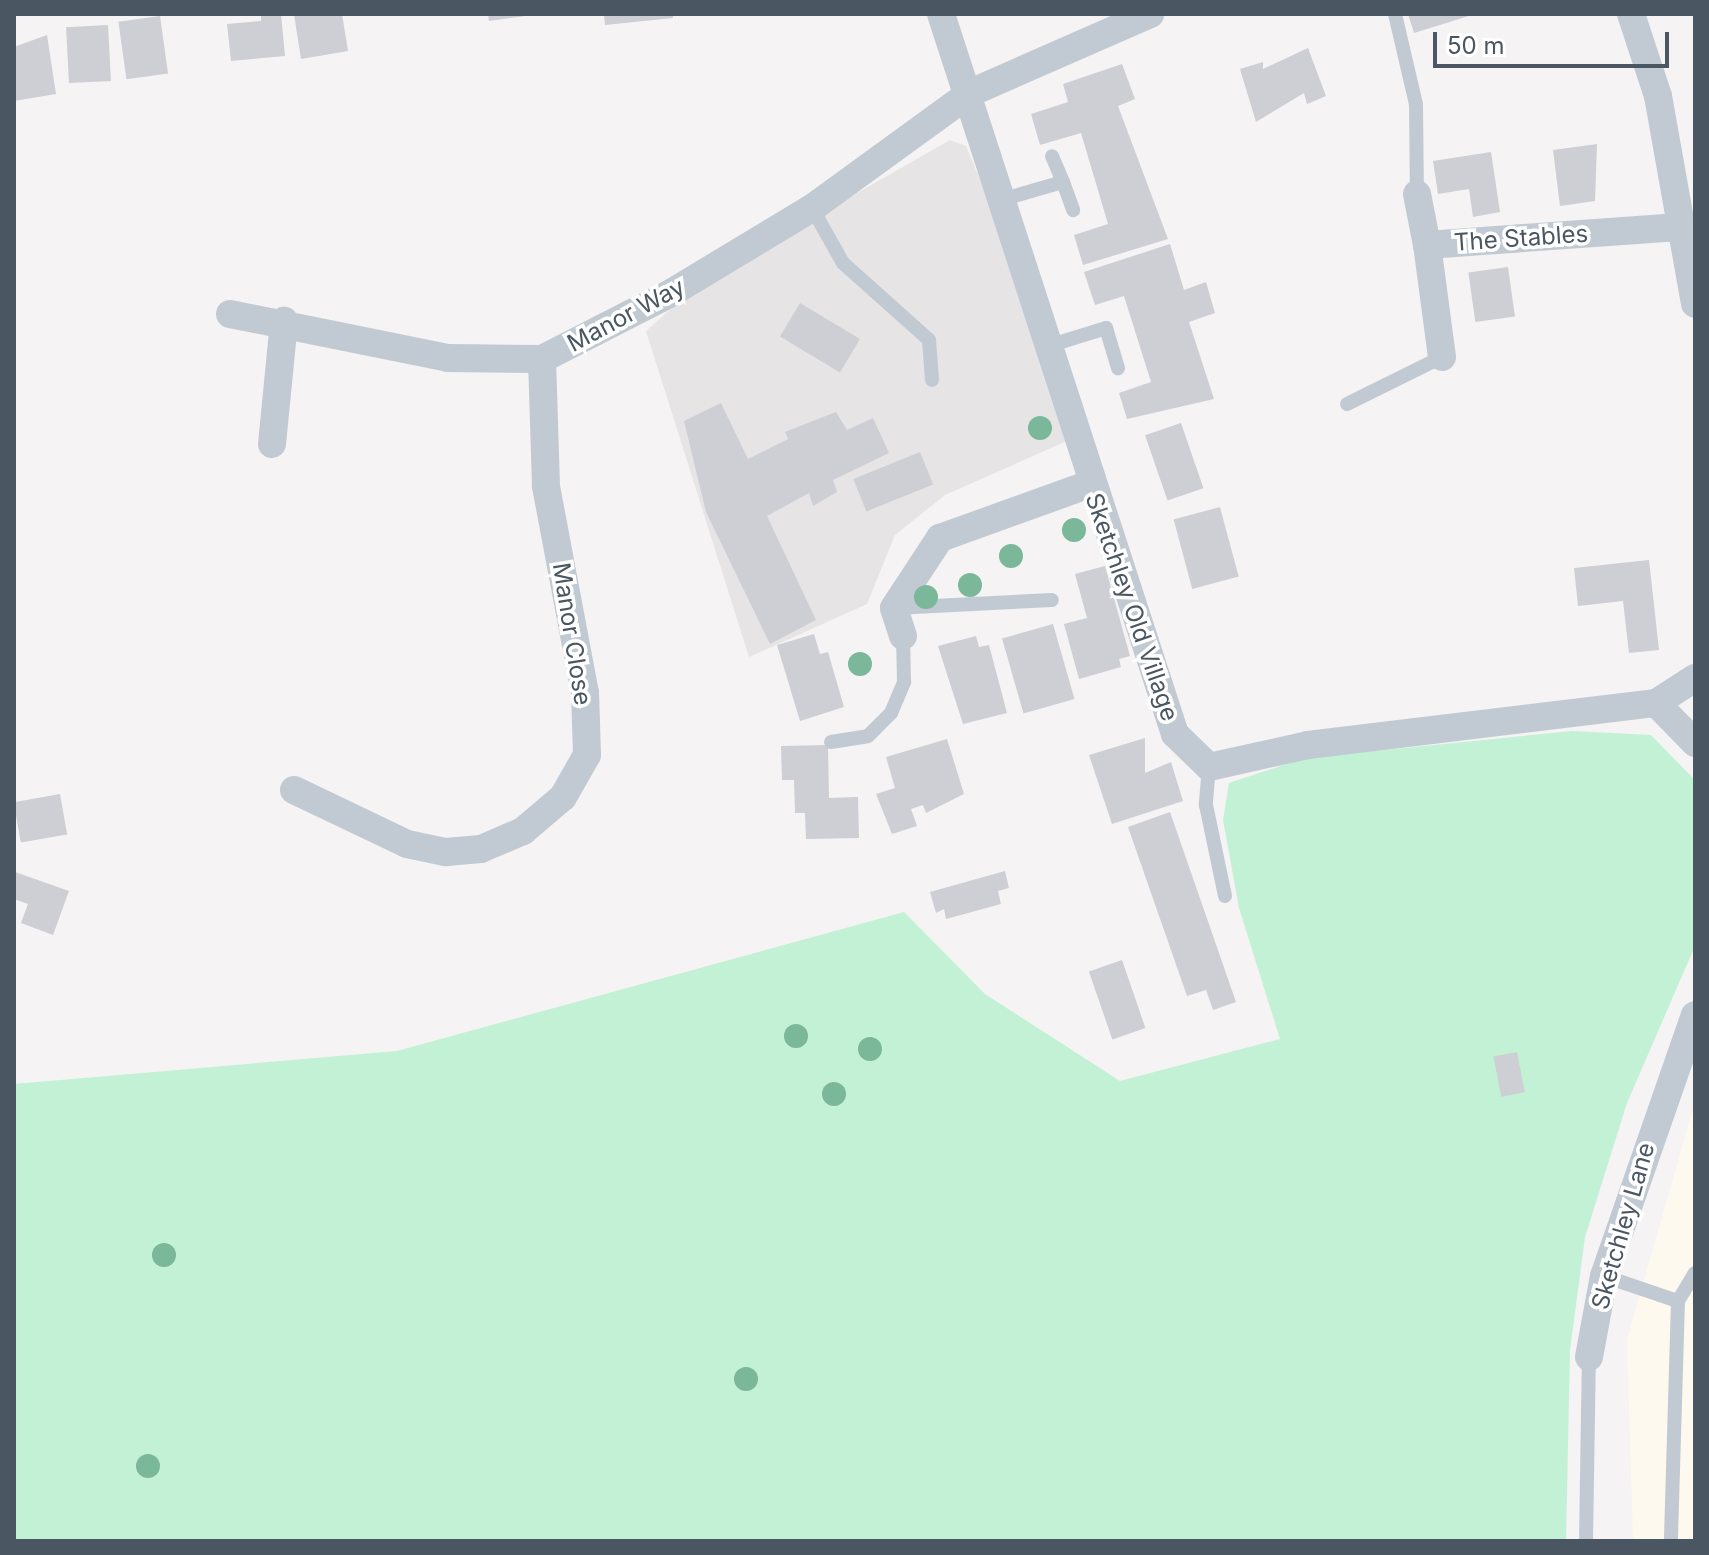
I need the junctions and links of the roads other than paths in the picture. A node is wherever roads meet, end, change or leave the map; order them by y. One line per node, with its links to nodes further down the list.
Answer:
1 (941, 14): 5 (street, Sketchley Old Village)
2 (1150, 14): 5 (street, Manor Way)
3 (1395, 14): 8 (lane)
4 (1631, 14): 12 (street)
5 (970, 93): 9 (street, Sketchley Old Village); 10 (street, Manor Way)
6 (1052, 156): 7 (lane)
7 (1063, 182): 9 (lane); 11 (lane)
8 (1417, 194): 13 (street)
9 (1004, 199): 17 (street, Sketchley Old Village)
10 (812, 208): 19 (street, Manor Way); 21 (lane)
11 (1073, 210)
12 (1679, 227): 13 (street, The Stables); 14 (street)
13 (1427, 245): 18 (street, The Stables)
14 (1695, 304)
15 (230, 314): 16 (street, Manor Way)
16 (284, 321): 19 (street, Manor Way); 23 (street)
17 (1048, 346): 20 (lane); 24 (street, Sketchley Old Village)
18 (1442, 357): 22 (lane)
19 (542, 359): 33 (street, Manor Close)
20 (1118, 368)
21 (932, 380)
22 (1347, 404)
23 (272, 444)
24 (1090, 484): 26 (street); 32 (street, Sketchley Old Village)
25 (1052, 600): 26 (lane)
26 (894, 608): 27 (street)
27 (903, 636): 30 (lane)
28 (1695, 678): 29 (street)
29 (1656, 703): 31 (street); 32 (street)
30 (831, 742)
31 (1695, 743)
32 (1209, 767): 34 (lane)
33 (294, 790)
34 (1225, 896)
35 (1695, 1015): 37 (street, Sketchley Lane)
36 (1695, 1273): 38 (lane)
37 (1604, 1276): 38 (lane); 39 (street, Sketchley Lane)
38 (1678, 1301): 41 (lane)
39 (1589, 1357): 40 (lane, Sketchley Lane)
40 (1586, 1541)
41 (1671, 1541)

